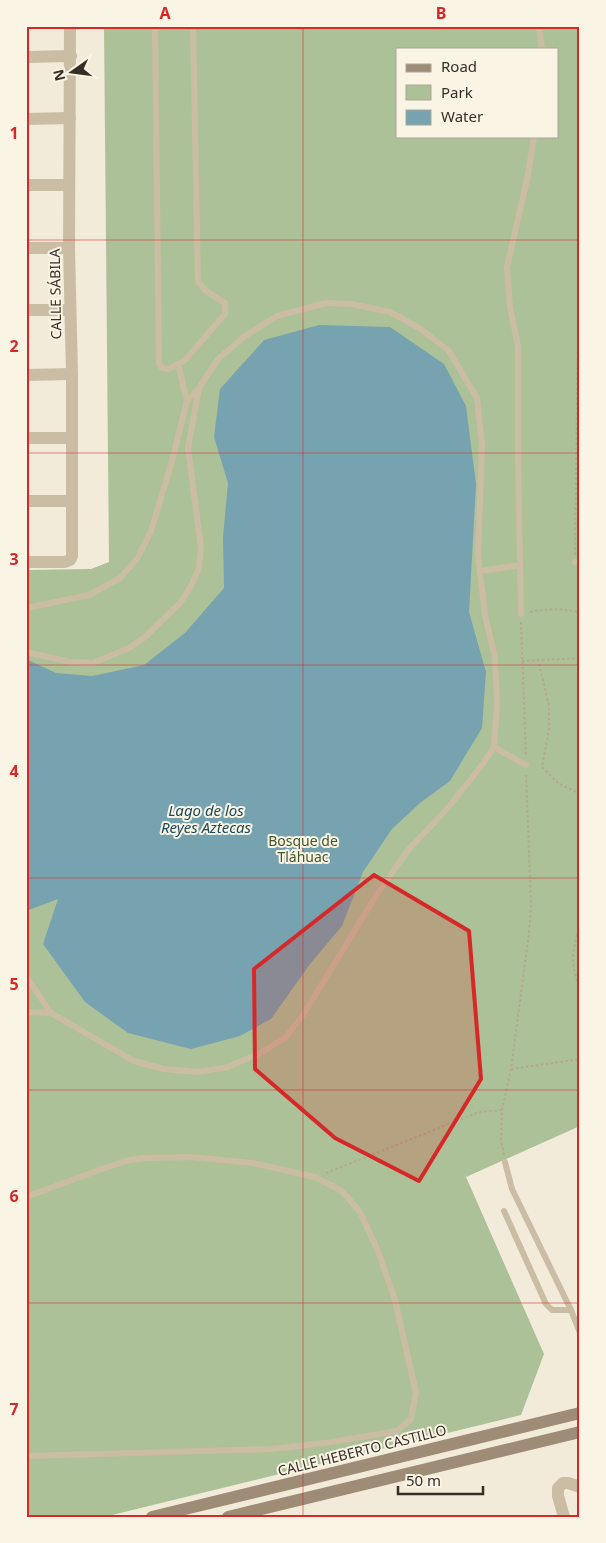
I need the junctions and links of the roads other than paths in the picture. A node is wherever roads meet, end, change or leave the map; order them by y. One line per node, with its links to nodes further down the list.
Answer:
1 (70, 26): 6 (street, CALLE SÁBILA)
2 (155, 26): 17 (lane)
3 (193, 26): 17 (lane)
4 (539, 26): 5 (lane)
5 (542, 48)
6 (71, 56): 7 (street); 9 (street, CALLE SÁBILA)
7 (26, 57)
8 (26, 118): 9 (street)
9 (70, 118): 12 (street, CALLE SÁBILA)
10 (534, 138): 27 (lane)
11 (26, 184): 12 (street)
12 (69, 185): 14 (street, CALLE SÁBILA)
13 (26, 248): 14 (street)
14 (69, 248): 16 (street, CALLE SÁBILA)
15 (26, 310): 16 (street)
16 (70, 310): 19 (street, CALLE SÁBILA)
17 (178, 364): 21 (lane)
18 (26, 374): 19 (street)
19 (72, 374): 23 (street, CALLE SÁBILA)
20 (199, 388): 21 (lane); 28 (lane); 31 (lane)
21 (187, 401): 29 (lane)
22 (26, 438): 23 (street)
23 (72, 438): 25 (street, CALLE SÁBILA)
24 (26, 501): 25 (street)
25 (72, 501): 26 (street, CALLE SÁBILA)
26 (26, 562)
27 (520, 566): 28 (lane); 30 (lane)
28 (481, 571): 32 (lane)
29 (26, 608)
30 (521, 614)
31 (26, 652)
32 (494, 747): 33 (lane); 36 (lane)
33 (526, 764)
34 (26, 976): 36 (lane)
35 (26, 1013): 36 (lane)
36 (51, 1013)
37 (505, 1162): 40 (lane)
38 (26, 1197): 44 (lane)
39 (504, 1211): 40 (lane)
40 (571, 1310): 41 (lane)
41 (580, 1333)
42 (580, 1413): 47 (main road, CALLE HEBERTO CASTILLO)
43 (580, 1432): 46 (main road)
44 (26, 1456)
45 (580, 1488): 49 (street)
46 (243, 1515): 48 (main road)
47 (152, 1517)
48 (228, 1517)
49 (564, 1517)

